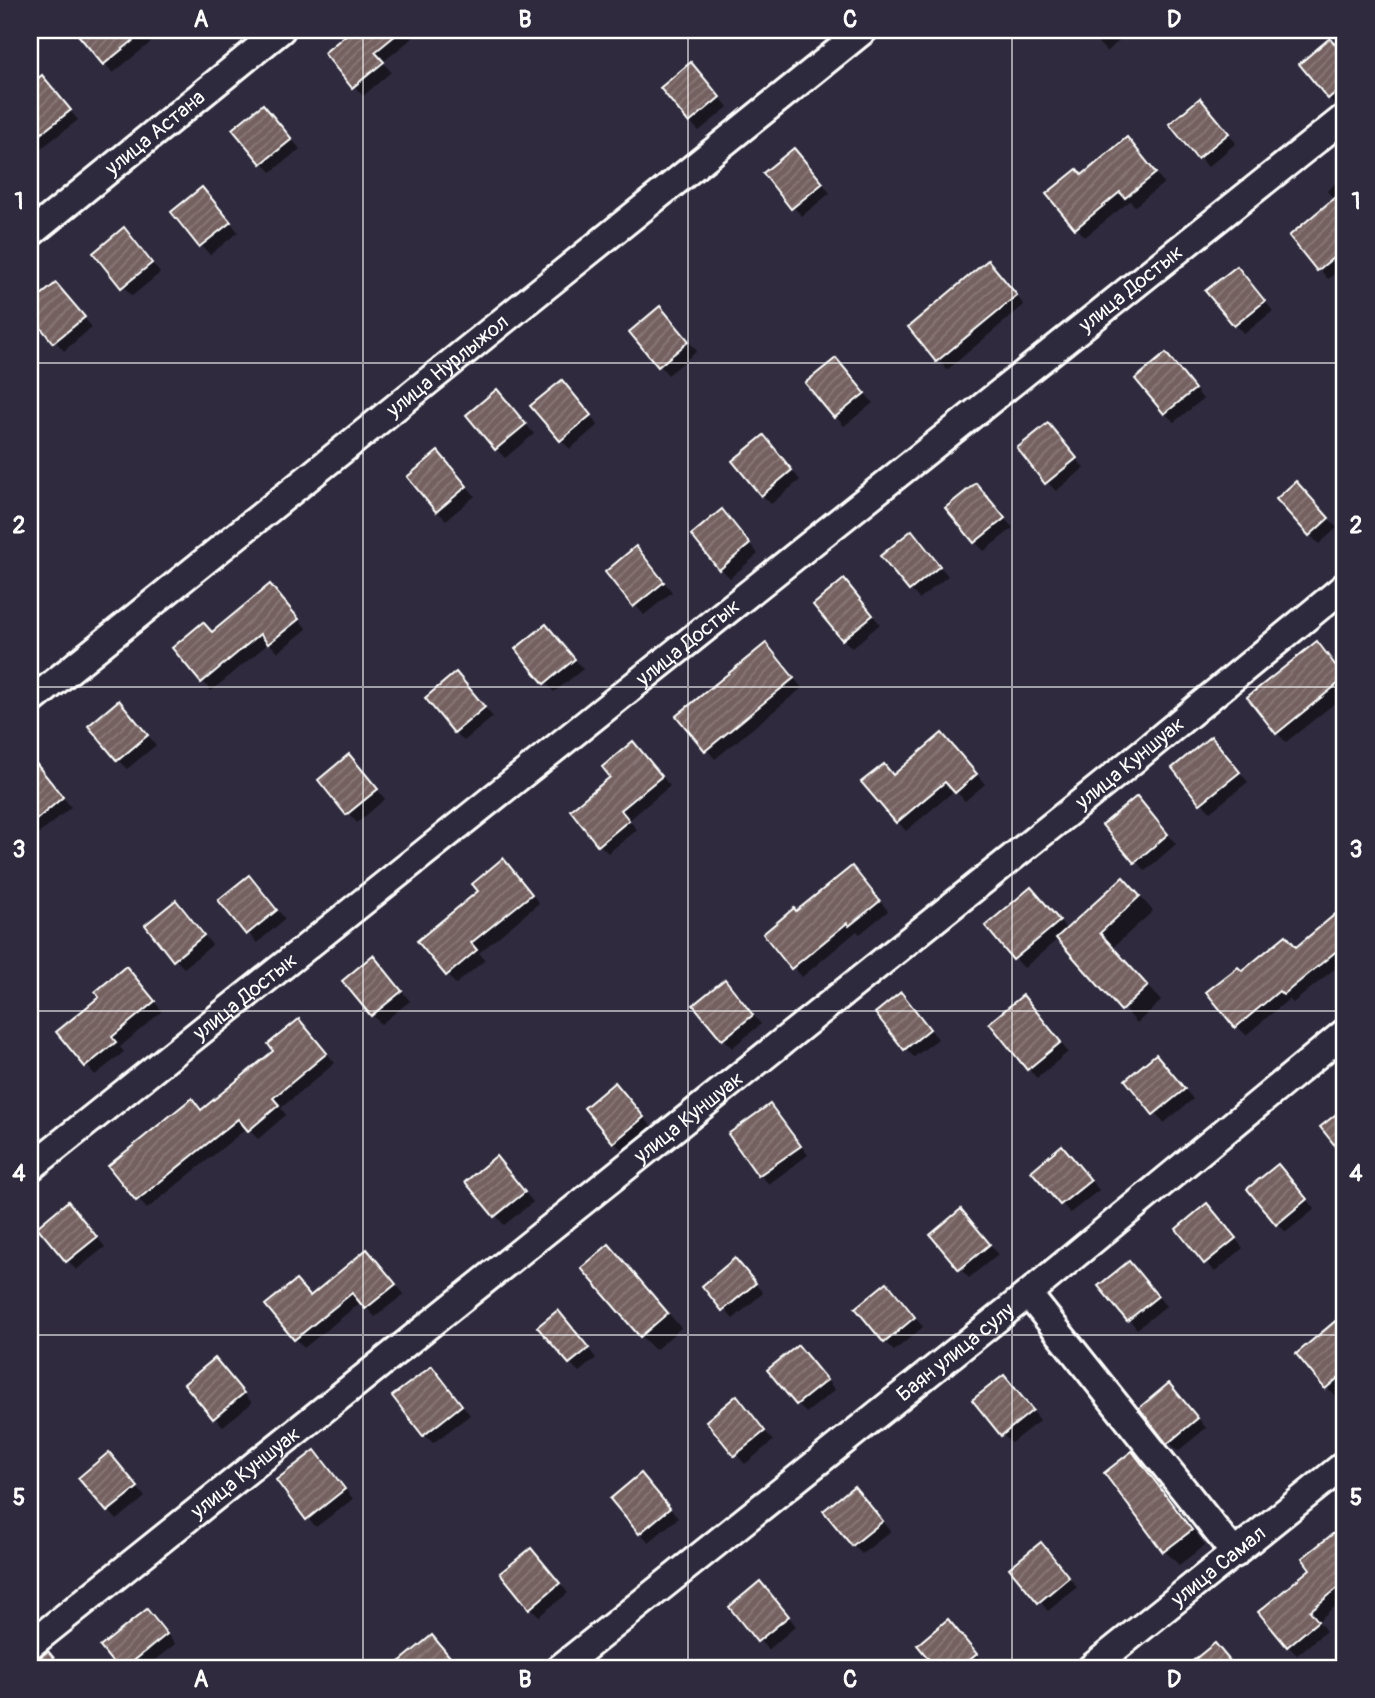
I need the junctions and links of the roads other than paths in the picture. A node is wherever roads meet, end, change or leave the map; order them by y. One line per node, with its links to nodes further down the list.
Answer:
1 (281, 30): 4 (street, улица Астана)
2 (864, 30): 6 (street, улица Нурлыжол)
3 (1345, 117): 8 (street, улица Достык)
4 (30, 234)
5 (1345, 586): 12 (street, улица Куншуак)
6 (30, 702)
7 (1345, 1032): 9 (street, Баян улица сулу)
8 (30, 1168)
9 (1028, 1294): 11 (street); 13 (street, Баян улица сулу)
10 (1345, 1464): 11 (street, улица Самал)
11 (1235, 1554): 14 (street, улица Самал)
12 (30, 1645)
13 (560, 1668)
14 (1091, 1668)

